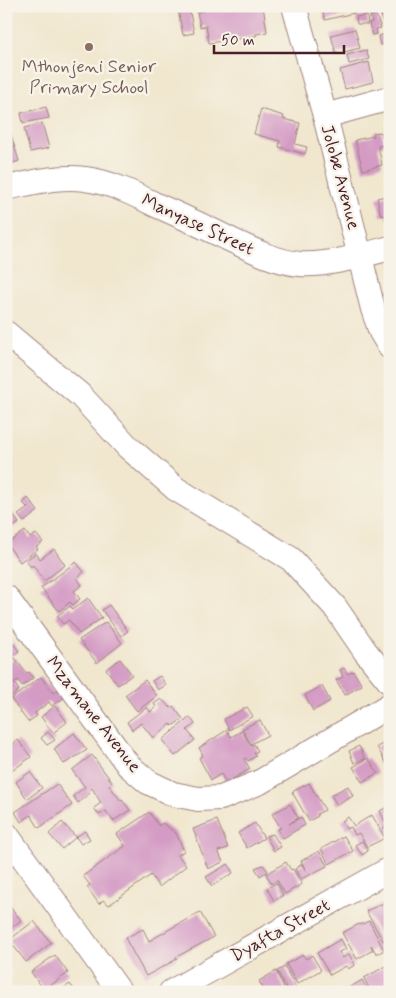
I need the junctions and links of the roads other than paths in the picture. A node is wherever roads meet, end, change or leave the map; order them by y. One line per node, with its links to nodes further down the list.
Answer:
1 (294, 6): 3 (street, Jolobe Avenue)
2 (390, 98): 3 (street)
3 (325, 116): 6 (street, Jolobe Avenue)
4 (6, 188): 6 (street, Manyase Street)
5 (390, 248): 6 (street, Manyase Street)
6 (361, 256): 8 (street, Jolobe Avenue)
7 (6, 334): 10 (street)
8 (390, 347)
9 (6, 597): 11 (street, Mzamane Avenue)
10 (390, 682)
11 (390, 705)
12 (6, 834): 14 (street)
13 (390, 869): 15 (street, Dyafta Street)
14 (120, 992)
15 (171, 992)

